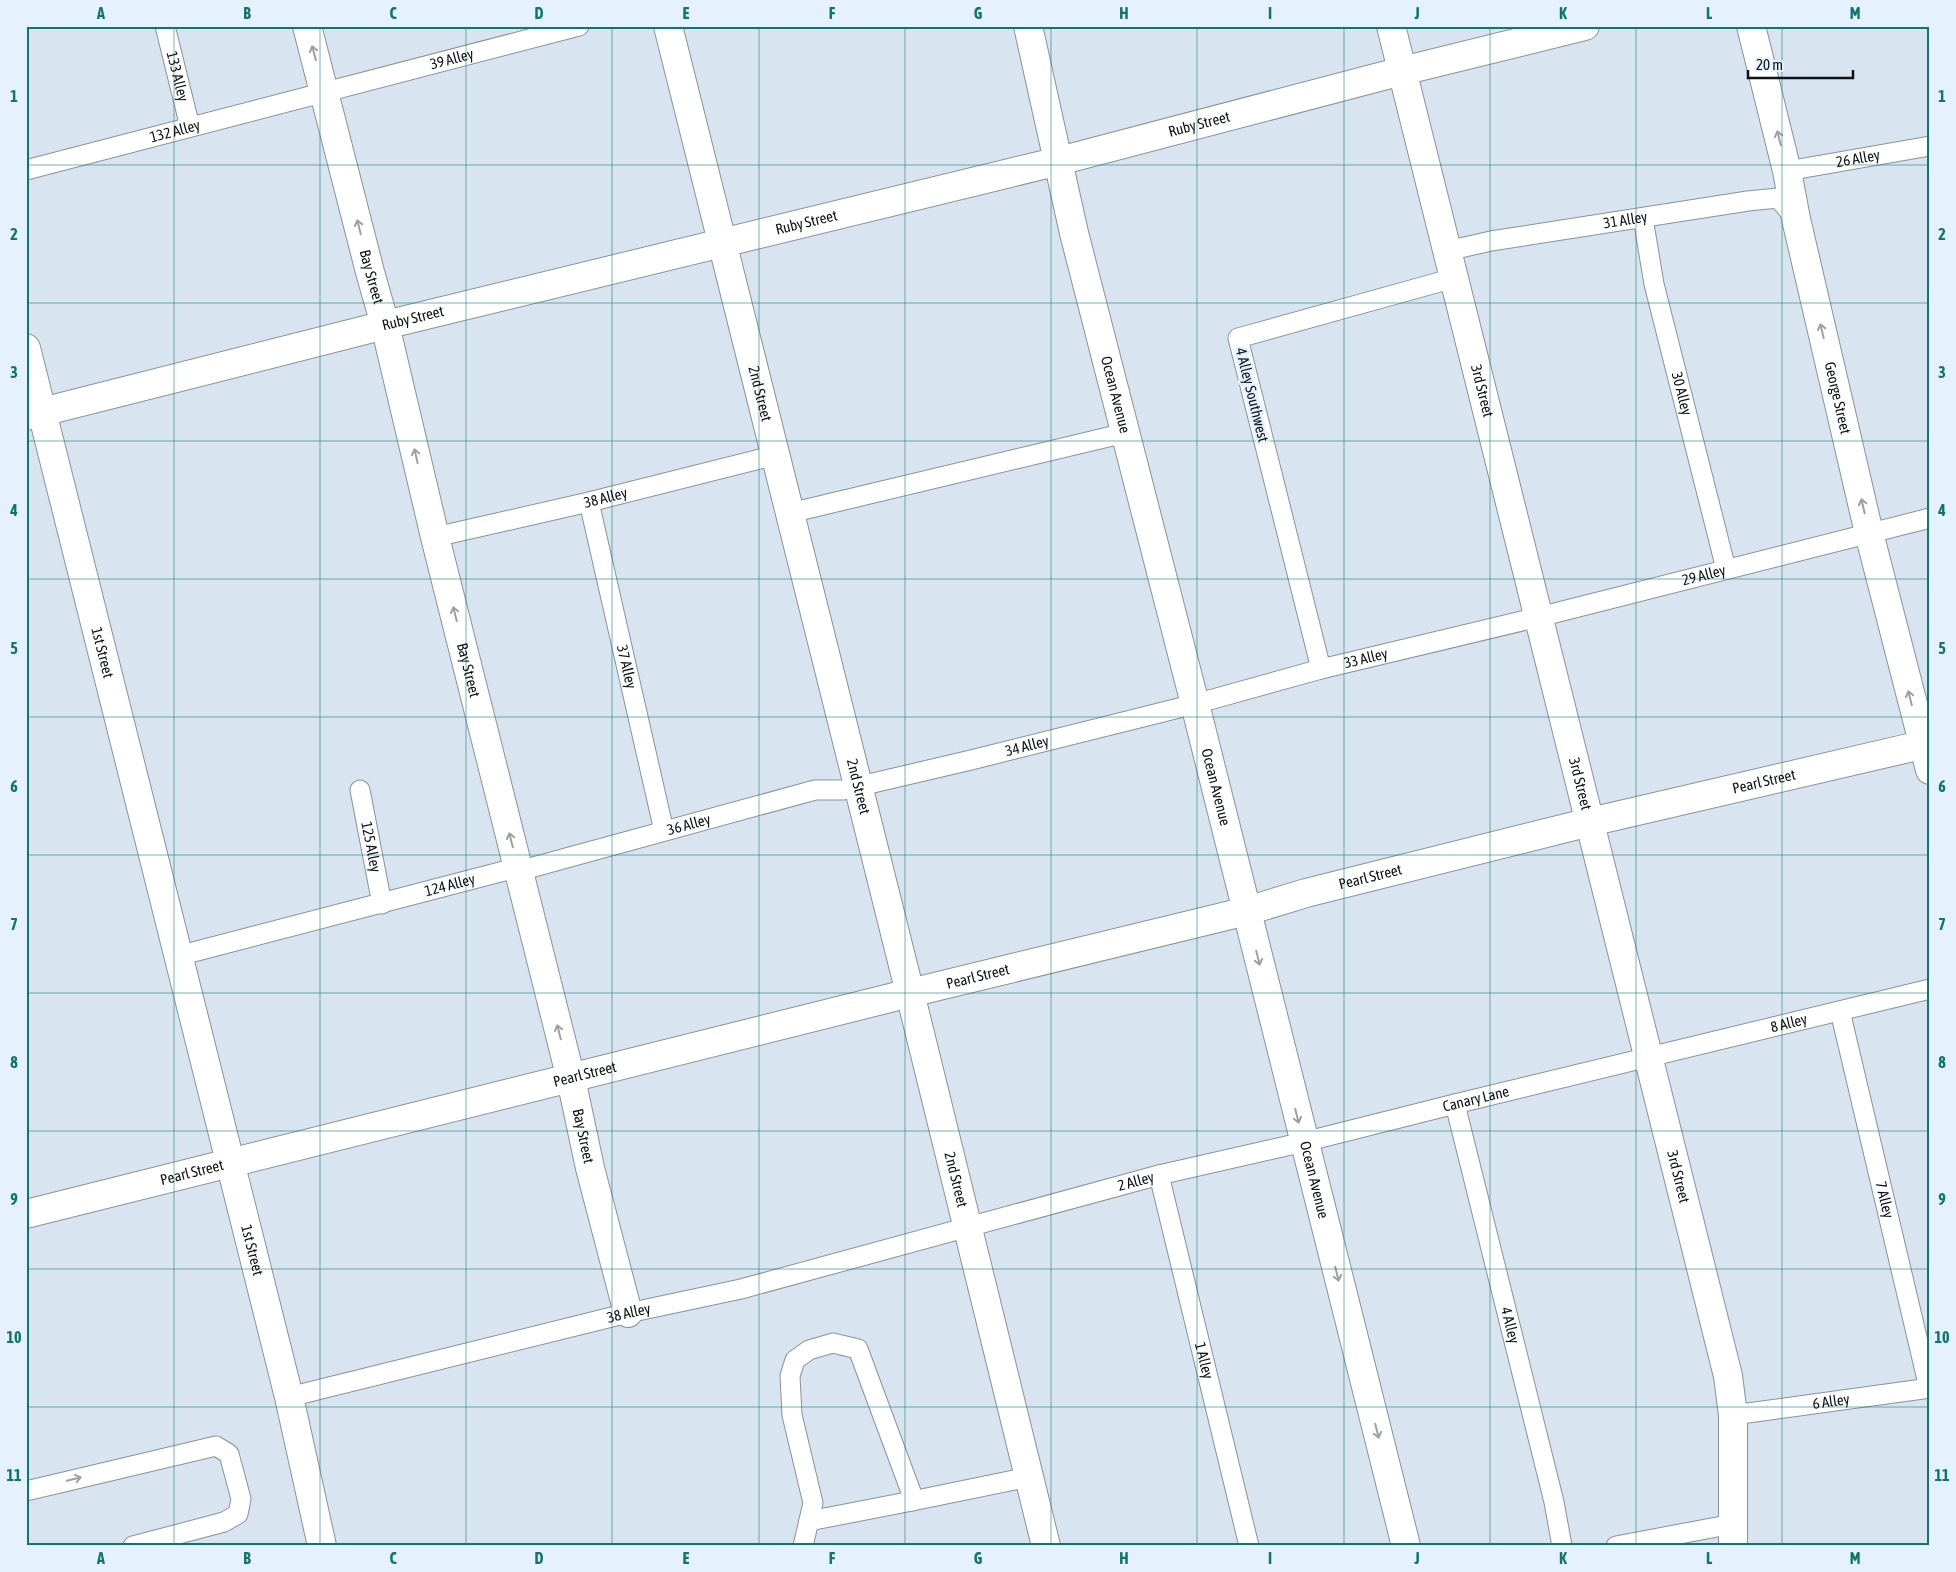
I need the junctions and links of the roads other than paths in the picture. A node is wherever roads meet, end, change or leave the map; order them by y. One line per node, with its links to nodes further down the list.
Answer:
1 (164, 26): 11 (lane, 133 Alley)
2 (307, 26): 10 (street, Bay Street, one-way to 2)
3 (579, 26): 10 (lane, 39 Alley)
4 (668, 26): 18 (street, 2nd Street)
5 (1028, 26): 13 (street, Ocean Avenue)
6 (1391, 26): 9 (street, 3rd Street)
7 (1585, 26): 9 (street, Ruby Street)
8 (1751, 26): 15 (street, George Street, one-way to 8)
9 (1402, 71): 13 (street, Ruby Street); 19 (street, 3rd Street)
10 (324, 93): 11 (lane, 132 Alley); 21 (street, Bay Street, one-way to 10)
11 (190, 127): 14 (lane, 132 Alley)
12 (1930, 146): 15 (lane, 26 Alley)
13 (1059, 161): 18 (street, Ruby Street); 24 (street, Ocean Avenue)
14 (26, 170)
15 (1787, 171): 17 (street, George Street)
16 (1643, 218): 17 (lane, 31 Alley); 19 (lane, 31 Alley); 31 (lane, 30 Alley)
17 (1796, 219): 29 (street, George Street, one-way to 17)
18 (723, 242): 21 (street, Ruby Street); 25 (street, 2nd Street)
19 (1447, 252): 20 (street, 3rd Street)
20 (1454, 278): 32 (street, 3rd Street); 33 (lane, 4 Alley Southwest)
21 (385, 325): 23 (street, Ruby Street); 30 (street, Bay Street, one-way to 21)
22 (26, 348): 23 (street, 1st Street)
23 (34, 414): 43 (street, 1st Street)
24 (1125, 433): 27 (lane); 34 (street, Ocean Avenue)
25 (776, 455): 26 (lane, 38 Alley); 27 (street, 2nd Street)
26 (589, 502): 30 (lane, 38 Alley); 39 (lane, 37 Alley)
27 (790, 513): 36 (street, 2nd Street)
28 (1930, 518): 29 (lane, 29 Alley)
29 (1869, 533): 31 (lane, 29 Alley); 35 (street, George Street, one-way to 29)
30 (436, 537): 40 (street, Bay Street, one-way to 30)
31 (1726, 569): 32 (lane, 29 Alley)
32 (1539, 617): 33 (lane, 33 Alley); 38 (street, 3rd Street)
33 (1321, 669): 34 (lane, 33 Alley)
34 (1195, 704): 36 (lane, 34 Alley); 42 (street, Ocean Avenue)
35 (1927, 753): 38 (street, Pearl Street)
36 (858, 787): 39 (lane, 36 Alley); 45 (street, 2nd Street)
37 (360, 790): 41 (lane, 125 Alley)
38 (1590, 822): 42 (street, Pearl Street); 47 (street, 3rd Street)
39 (664, 831): 40 (lane, 36 Alley)
40 (519, 871): 41 (lane, 124 Alley); 48 (street, Bay Street, one-way to 40)
41 (382, 904): 43 (lane)
42 (1247, 911): 45 (street, Pearl Street); 50 (street, Ocean Avenue, one-way to 50)
43 (178, 956): 51 (street, 1st Street)
44 (1930, 989): 46 (lane, 8 Alley)
45 (910, 993): 48 (street, Pearl Street); 54 (street, 2nd Street)
46 (1840, 1011): 47 (lane, 8 Alley); 56 (lane, 7 Alley)
47 (1648, 1058): 49 (lane, Canary Lane); 58 (street, 3rd Street)
48 (571, 1079): 51 (street, Pearl Street); 55 (street, Bay Street)
49 (1455, 1104): 50 (lane, Canary Lane); 70 (lane, 4 Alley)
50 (1304, 1142): 52 (lane, 2 Alley); 69 (street, Ocean Avenue, one-way to 69)
51 (230, 1164): 53 (street, Pearl Street); 57 (street, 1st Street)
52 (1159, 1175): 54 (lane, 2 Alley); 68 (lane, 1 Alley)
53 (26, 1214)
54 (968, 1226): 55 (lane, 38 Alley); 59 (street, 2nd Street)
55 (628, 1313): 57 (lane, 38 Alley)
56 (1929, 1388): 58 (lane, 6 Alley)
57 (289, 1397): 65 (street, 1st Street)
58 (1733, 1416): 63 (street, 3rd Street)
59 (1029, 1477): 61 (lane); 67 (street, 2nd Street)
60 (26, 1491): 64 (lane, one-way to 64)
61 (912, 1501): 62 (lane); 62 (lane)
62 (809, 1521): 66 (lane)
63 (1733, 1535): 71 (lane)
64 (133, 1546)
65 (322, 1546)
66 (803, 1546)
67 (1046, 1546)
68 (1249, 1546)
69 (1406, 1546)
70 (1562, 1546)
71 (1616, 1546)

